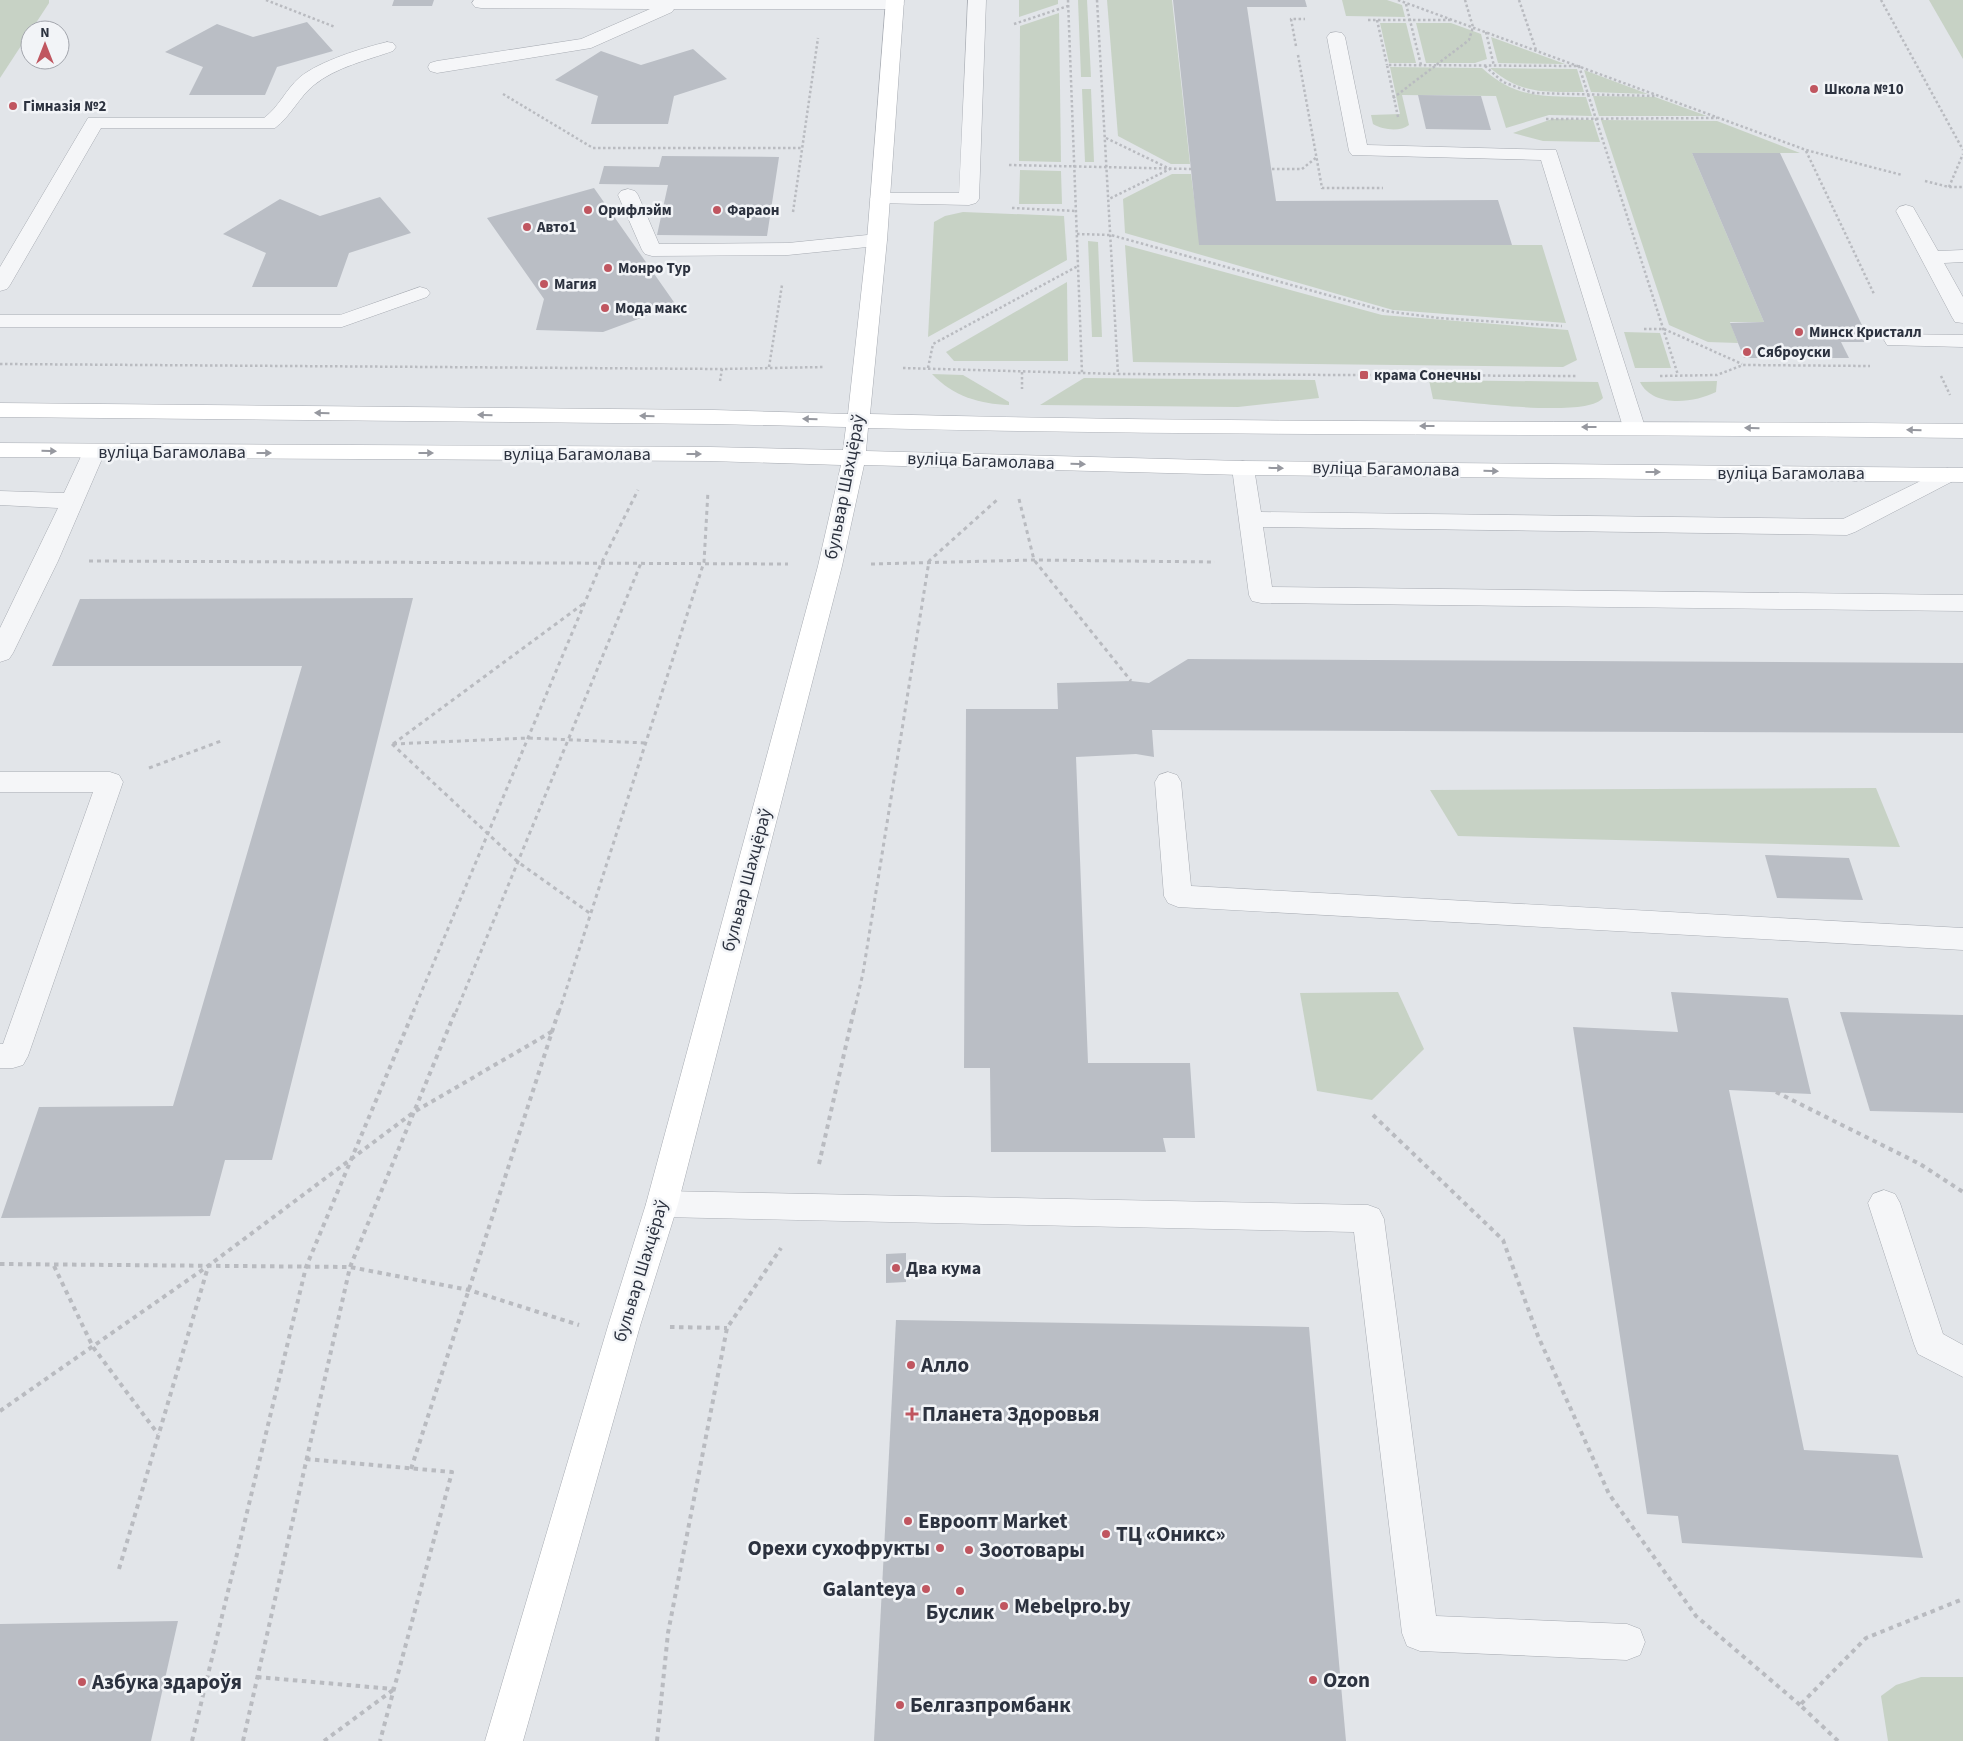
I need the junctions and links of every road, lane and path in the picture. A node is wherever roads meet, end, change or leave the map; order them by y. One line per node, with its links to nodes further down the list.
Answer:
1 (266, 0): 20 (path)
2 (977, 0): 16 (lane)
3 (1068, 0): 14 (path)
4 (1097, 0): 31 (path)
5 (1398, 0): 11 (path)
6 (1465, 0): 17 (path)
7 (1519, 0): 21 (path)
8 (1881, 0): 34 (path)
9 (895, 2): 13 (lane); 48 (main road, бульвар Шахцёраў)
10 (481, 3): 12 (lane)
11 (1406, 3): 17 (path); 23 (path)
12 (674, 4): 13 (lane); 26 (lane)
13 (822, 4): 32 (path)
14 (1068, 6): 16 (path); 38 (path)
15 (1377, 20): 22 (path)
16 (976, 25): 37 (lane)
17 (1473, 27): 18 (path); 28 (path)
18 (1485, 32): 21 (path); 25 (path)
19 (1336, 37): 65 (lane)
20 (387, 47): 60 (lane)
21 (1537, 51): 27 (path)
22 (1387, 65)
23 (1421, 65)
24 (1485, 66): 27 (path)
25 (1494, 66)
26 (437, 67): 32 (path)
27 (1658, 96): 29 (path)
28 (1394, 97)
29 (1720, 118): 30 (path); 33 (path)
30 (1543, 120)
31 (1105, 138): 39 (path); 40 (path)
32 (803, 148): 56 (path)
33 (1806, 150): 43 (path); 62 (path)
34 (1963, 150)
35 (1963, 154): 45 (path)
36 (1316, 157): 42 (path)
37 (970, 165): 38 (path); 48 (lane)
38 (1074, 166): 39 (path); 51 (path)
39 (1107, 167): 40 (path); 49 (path)
40 (1170, 169): 41 (path); 49 (path)
41 (1191, 169)
42 (1272, 170)
43 (1911, 177)
44 (1920, 180): 45 (path)
45 (1949, 187): 46 (path)
46 (1963, 187)
47 (628, 195): 56 (lane)
48 (880, 199): 55 (main road, бульвар Шахцёраў)
49 (1109, 199): 54 (path)
50 (1012, 208): 51 (path)
51 (1076, 211): 53 (path)
52 (1906, 211): 58 (lane)
53 (1077, 234): 54 (path); 59 (path)
54 (1111, 235): 65 (path); 74 (path)
55 (877, 240): 56 (lane); 78 (main road, бульвар Шахцёраў)
56 (788, 249): 71 (path)
57 (1963, 256): 58 (lane)
58 (1930, 257): 63 (lane)
59 (1078, 266): 73 (path); 73 (path)
60 (0, 285)
61 (420, 293): 64 (lane)
62 (1874, 294)
63 (1963, 317)
64 (0, 321)
65 (1605, 329): 69 (path); 75 (lane)
66 (1895, 340): 67 (lane)
67 (1963, 340)
68 (0, 364): 72 (path)
69 (1743, 365): 70 (path); 75 (path)
70 (1879, 366)
71 (769, 367)
72 (722, 369)
73 (1082, 373): 74 (path)
74 (1118, 374): 75 (path)
75 (1618, 376): 79 (lane)
76 (0, 410): 77 (main road)
77 (114, 411): 78 (main road, one-way to 77); 82 (main road)
78 (859, 420): 79 (main road, one-way to 78); 83 (main road, бульвар Шахцёраў)
79 (1634, 427): 80 (main road, one-way to 79)
80 (1963, 431)
81 (0, 450): 82 (main road, вуліца Багамолава, one-way to 82)
82 (94, 452): 83 (main road, вуліца Багамолава, one-way to 83); 89 (lane)
83 (854, 458): 84 (main road, вуліца Багамолава, one-way to 84); 119 (main road, бульвар Шахцёраў)
84 (1243, 468): 85 (main road, вуліца Багамолава, one-way to 85); 90 (lane)
85 (1955, 475): 90 (lane)
86 (638, 488): 93 (path)
87 (1017, 494): 98 (path)
88 (0, 498): 89 (lane)
89 (72, 501): 91 (lane)
90 (1250, 519): 95 (lane)
91 (46, 561): 93 (path); 97 (lane)
92 (929, 561): 120 (path)
93 (601, 564): 94 (path); 96 (path)
94 (641, 564): 100 (path); 102 (path)
95 (1963, 603)
96 (584, 604): 99 (path); 103 (path)
97 (0, 653)
98 (1131, 681)
99 (528, 738): 100 (path); 103 (path); 107 (path)
100 (569, 739): 102 (path); 108 (path)
101 (221, 741): 105 (path)
102 (646, 743): 109 (path)
103 (392, 744): 107 (path)
104 (0, 782): 105 (lane)
105 (110, 782): 112 (lane)
106 (1168, 782): 110 (lane)
107 (488, 832): 108 (path); 116 (path)
108 (518, 862): 109 (path); 114 (path)
109 (591, 914): 111 (path)
110 (1963, 939)
111 (553, 1031): 114 (path); 126 (path)
112 (0, 1056)
113 (1776, 1092): 117 (path)
114 (414, 1112): 116 (path); 125 (path)
115 (1373, 1115): 140 (path)
116 (350, 1162): 123 (path); 124 (path)
117 (1963, 1192)
118 (1884, 1203): 130 (lane)
119 (662, 1204): 120 (lane); 127 (main road, бульвар Шахцёраў)
120 (809, 1207): 128 (path); 137 (lane)
121 (0, 1264): 122 (path)
122 (53, 1265): 123 (path); 129 (path)
123 (208, 1266): 124 (path); 129 (path); 132 (path)
124 (306, 1267): 125 (path); 141 (path)
125 (350, 1267): 126 (path); 133 (path)
126 (469, 1290): 127 (path); 134 (path)
127 (624, 1326): 128 (path); 145 (main road, бульвар Шахцёраў)
128 (727, 1328): 146 (path)
129 (93, 1346): 131 (path); 132 (path)
130 (1963, 1362)
131 (0, 1411)
132 (158, 1434): 135 (path)
133 (306, 1460): 134 (path); 138 (path)
134 (411, 1469): 139 (path)
135 (119, 1569)
136 (1963, 1599): 140 (path)
137 (1627, 1642)
138 (257, 1677): 139 (path); 142 (path)
139 (394, 1690): 143 (path); 144 (path)
140 (1800, 1705): 147 (path)
141 (192, 1741)
142 (243, 1741)
143 (324, 1741)
144 (380, 1741)
145 (504, 1741)
146 (657, 1741)
147 (1838, 1741)

